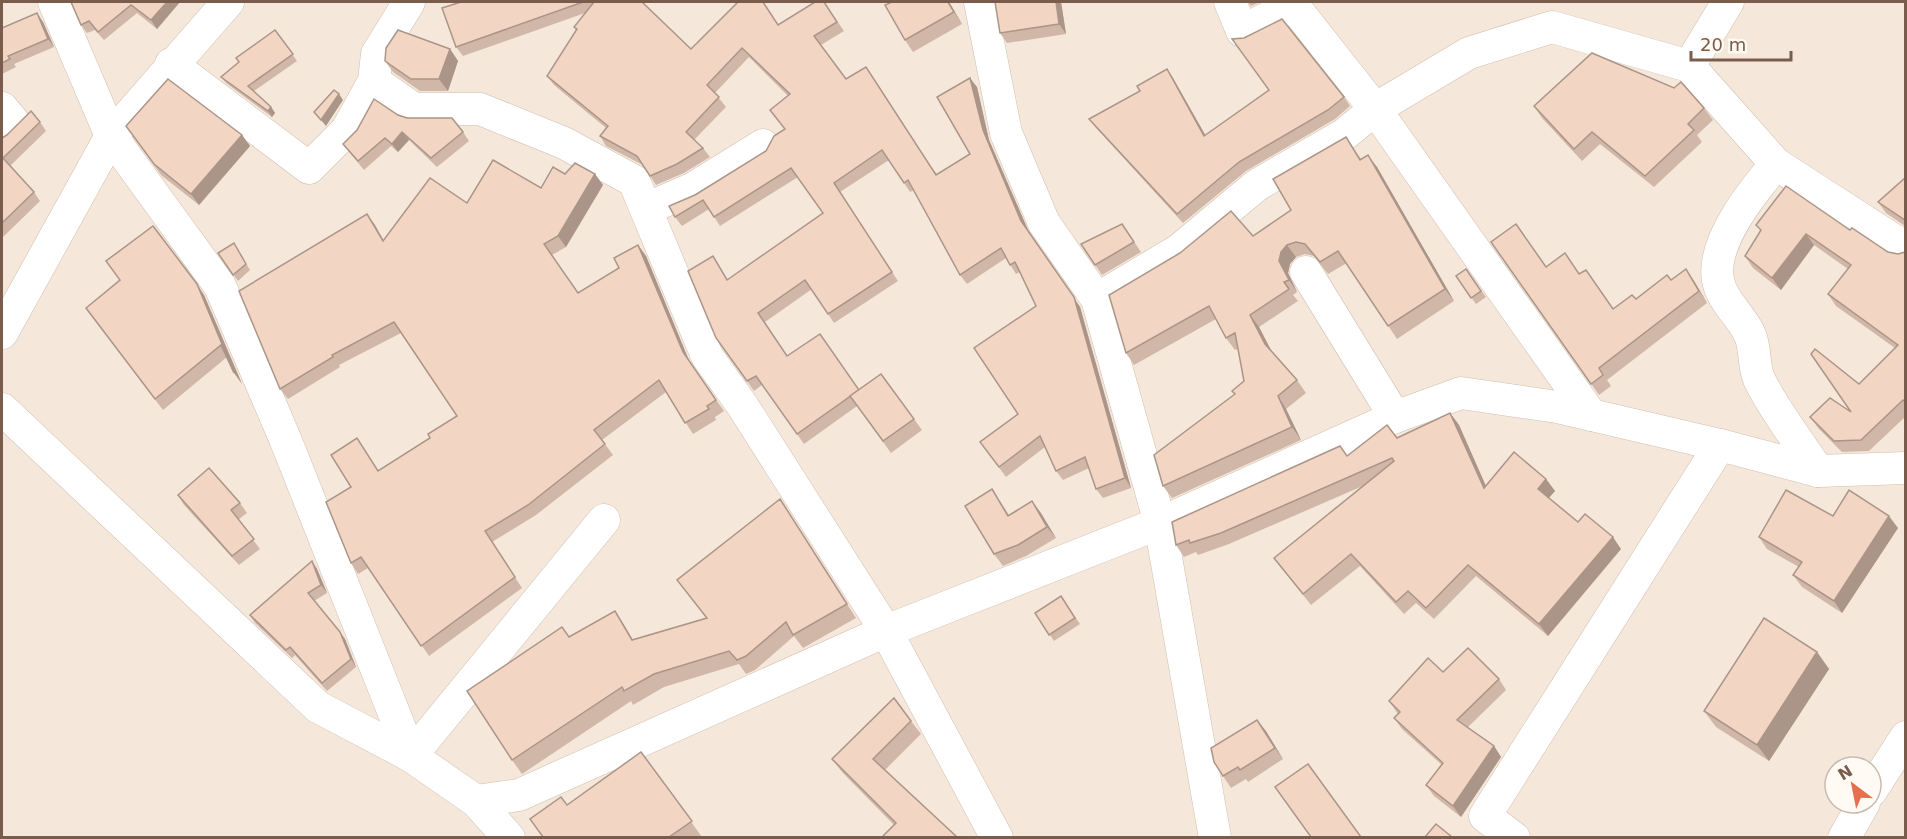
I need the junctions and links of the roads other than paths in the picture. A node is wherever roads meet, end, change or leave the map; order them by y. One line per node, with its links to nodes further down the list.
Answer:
1 (54, 2): 13 (street)
2 (228, 2): 7 (street)
3 (409, 2): 9 (street)
4 (980, 2): 19 (street)
5 (1230, 2): 11 (street)
6 (1728, 2): 8 (street)
7 (171, 64): 9 (street); 13 (street)
8 (1689, 66): 11 (street); 15 (street)
9 (374, 81): 16 (street)
10 (2, 108): 12 (street)
11 (1375, 109): 19 (street); 22 (street)
12 (2, 130)
13 (111, 136): 20 (street); 31 (street)
14 (763, 145): 16 (street)
15 (1776, 164): 17 (street); 26 (street)
16 (646, 209): 29 (street)
17 (1905, 248)
18 (1306, 272): 23 (street)
19 (1097, 299): 28 (street)
20 (2, 333)
21 (2, 409): 31 (street)
22 (1591, 415): 23 (street); 24 (street)
23 (1395, 417): 28 (street)
24 (1720, 445): 26 (street); 38 (street)
25 (1905, 468): 26 (street)
26 (1818, 471)
27 (604, 520): 31 (street)
28 (1160, 523): 29 (street); 37 (street)
29 (886, 631): 33 (street); 36 (street)
30 (1905, 737): 32 (street)
31 (411, 756): 33 (street)
32 (1883, 772)
33 (476, 801): 35 (street)
34 (1857, 815): 39 (street)
35 (509, 837)
36 (997, 837)
37 (1215, 837)
38 (1514, 837)
39 (1844, 837)

